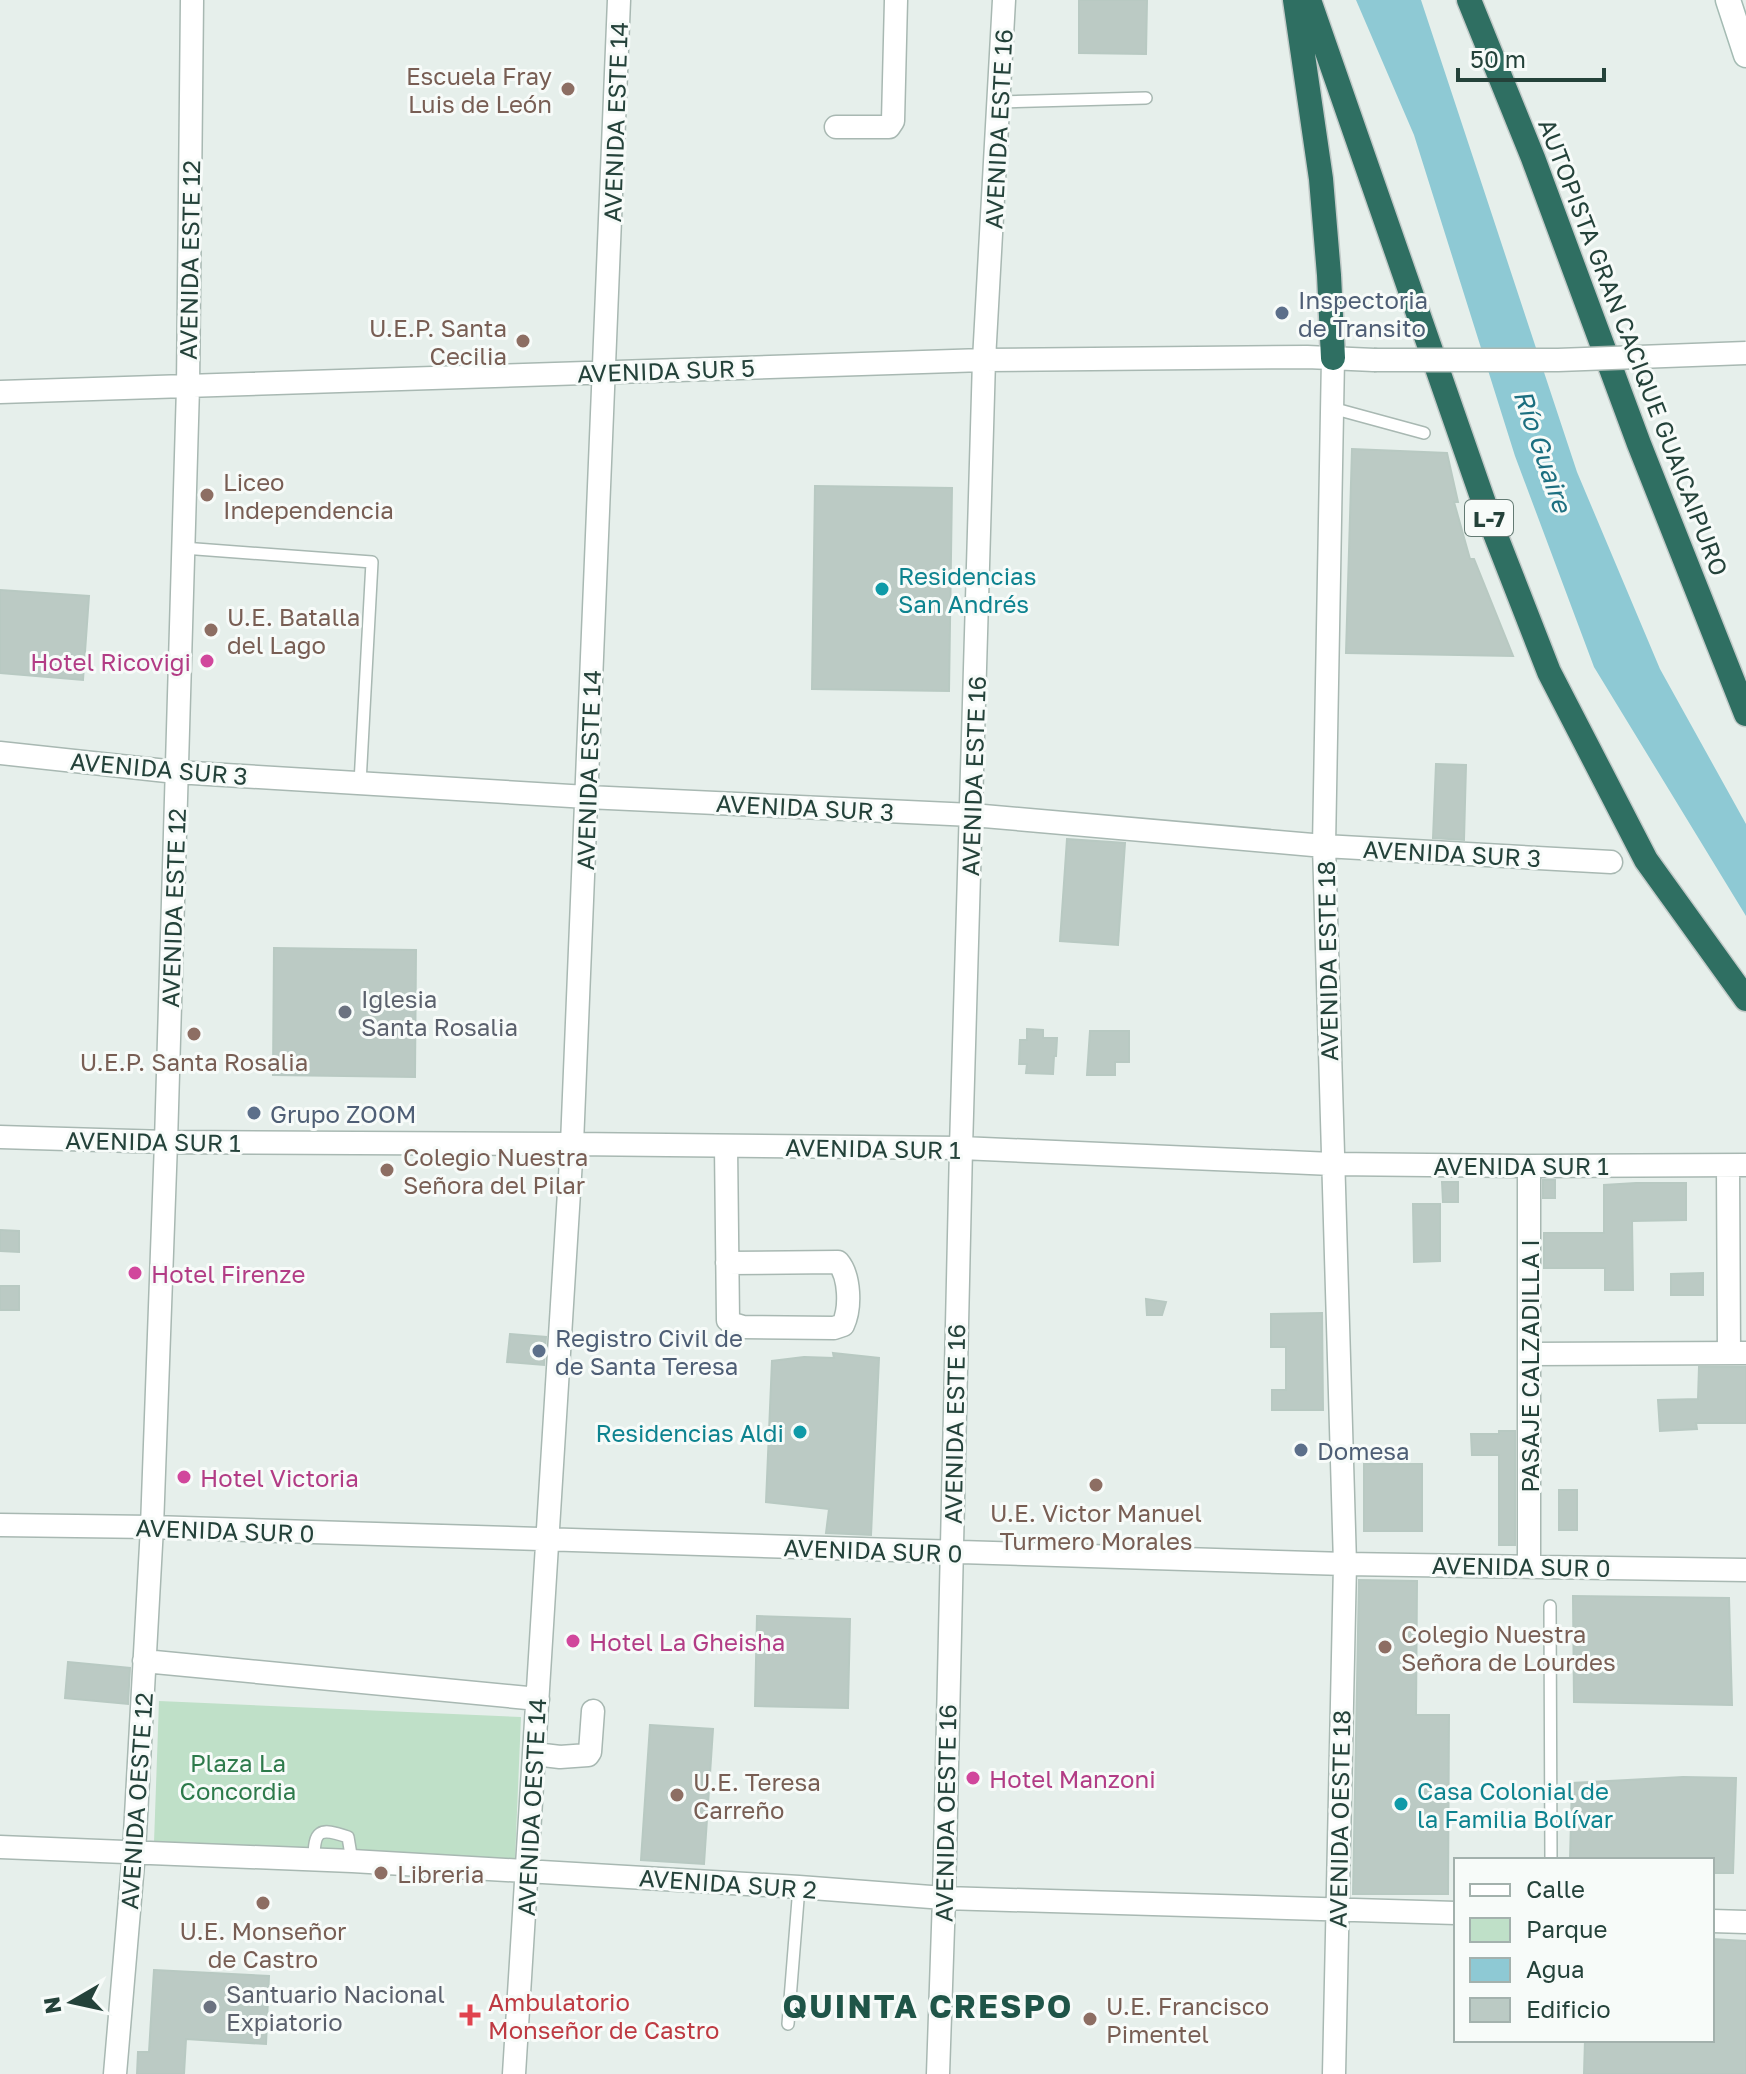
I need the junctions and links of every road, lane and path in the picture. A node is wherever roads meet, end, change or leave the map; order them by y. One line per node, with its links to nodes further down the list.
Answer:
1 (192, 0): 17 (street, AVENIDA ESTE 12)
2 (619, 0): 16 (street, AVENIDA ESTE 14)
3 (896, 0): 12 (street)
4 (1004, 0): 11 (street, AVENIDA ESTE 16)
5 (1295, 0): 14 (highway)
6 (1309, 0): 30 (highway, L-7)
7 (1469, 0): 22 (highway, AUTOPISTA GRAN CACIQUE GUAICAIPURO)
8 (1728, 0): 9 (main road)
9 (1746, 55)
10 (1146, 98): 11 (lane)
11 (1000, 102): 15 (street, AVENIDA ESTE 16)
12 (836, 127)
13 (1746, 353): 14 (street, AVENIDA SUR 5, bridge)
14 (1333, 358): 15 (street, AVENIDA SUR 5); 19 (street, AVENIDA ESTE 18)
15 (984, 360): 16 (street, AVENIDA SUR 5); 27 (street, AVENIDA ESTE 16)
16 (605, 372): 17 (street, AVENIDA SUR 5); 26 (street, AVENIDA ESTE 14)
17 (188, 387): 18 (street, AVENIDA SUR 5); 21 (street, AVENIDA ESTE 12)
18 (0, 392)
19 (1332, 408): 20 (lane); 28 (street, AVENIDA ESTE 18)
20 (1424, 433)
21 (183, 548): 24 (street, AVENIDA ESTE 12); 25 (lane)
22 (1746, 714)
23 (0, 753): 24 (street, AVENIDA SUR 3)
24 (176, 772): 25 (street, AVENIDA SUR 3); 32 (street, AVENIDA ESTE 12)
25 (360, 783): 26 (street, AVENIDA SUR 3)
26 (587, 797): 27 (street, AVENIDA SUR 3); 33 (street, AVENIDA ESTE 14)
27 (972, 815): 28 (street, AVENIDA SUR 3); 35 (street, AVENIDA ESTE 16)
28 (1324, 846): 29 (street, AVENIDA SUR 3); 36 (street, AVENIDA ESTE 18)
29 (1611, 862)
30 (1746, 999)
31 (0, 1137): 32 (street, AVENIDA SUR 1)
32 (166, 1142): 33 (street, AVENIDA SUR 1); 43 (street, AVENIDA ESTE 12)
33 (572, 1144): 34 (street, AVENIDA SUR 1); 44 (street, AVENIDA ESTE 14)
34 (726, 1146): 35 (street, AVENIDA SUR 1); 39 (street)
35 (961, 1148): 36 (street, AVENIDA SUR 1); 45 (street, AVENIDA ESTE 16)
36 (1332, 1164): 38 (street, AVENIDA SUR 1); 46 (street, AVENIDA ESTE 18)
37 (1737, 1165): 38 (street, AVENIDA SUR 1); 40 (street)
38 (1529, 1166): 41 (street, PASAJE CALZADILLA I)
39 (727, 1263): 39 (street)
40 (1738, 1353): 41 (street)
41 (1530, 1354): 47 (street, PASAJE CALZADILLA I)
42 (0, 1525): 43 (street, AVENIDA SUR 0)
43 (152, 1527): 44 (street, AVENIDA SUR 0); 50 (street, AVENIDA OESTE 12)
44 (547, 1539): 45 (street, AVENIDA SUR 0); 51 (street, AVENIDA OESTE 14)
45 (951, 1553): 46 (street, AVENIDA SUR 0); 59 (street, AVENIDA OESTE 16)
46 (1345, 1564): 47 (street, AVENIDA SUR 0); 60 (street, AVENIDA OESTE 18)
47 (1529, 1566): 48 (street, AVENIDA SUR 0)
48 (1746, 1570)
49 (1550, 1606): 56 (lane)
50 (144, 1661): 51 (street); 55 (street, AVENIDA OESTE 12)
51 (538, 1699): 53 (street, AVENIDA OESTE 14)
52 (593, 1711): 53 (street)
53 (535, 1754): 57 (street, AVENIDA OESTE 14)
54 (0, 1847): 55 (street, AVENIDA SUR 2)
55 (134, 1852): 57 (street, AVENIDA SUR 2); 65 (street, AVENIDA OESTE 12)
56 (1551, 1858)
57 (528, 1871): 58 (street, AVENIDA SUR 2); 66 (street, AVENIDA OESTE 14)
58 (799, 1887): 59 (street, AVENIDA SUR 2); 64 (lane)
59 (944, 1898): 60 (street, AVENIDA SUR 2); 67 (street, AVENIDA OESTE 16)
60 (1337, 1910): 61 (street, AVENIDA SUR 2); 68 (street, AVENIDA OESTE 18)
61 (1454, 1913)
62 (1714, 1921): 63 (street)
63 (1746, 1922)
64 (788, 2024)
65 (115, 2074)
66 (514, 2074)
67 (938, 2074)
68 (1334, 2074)

